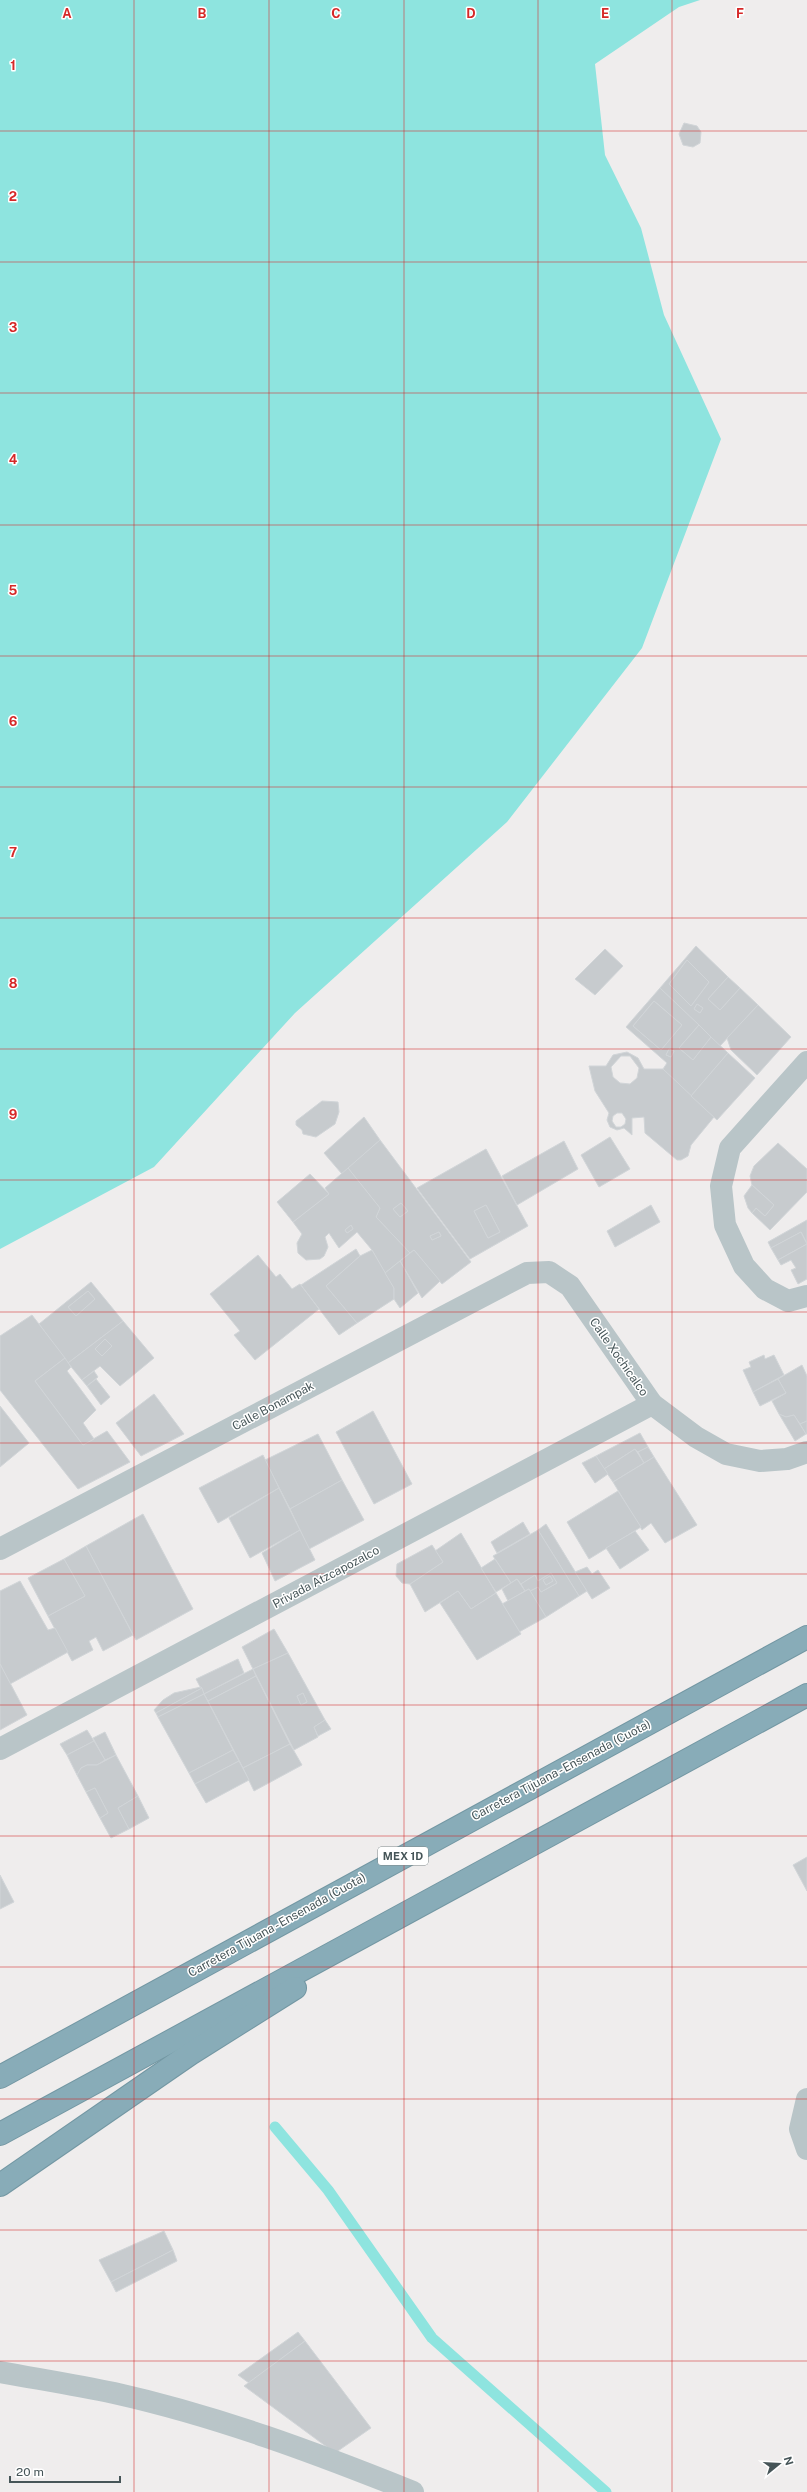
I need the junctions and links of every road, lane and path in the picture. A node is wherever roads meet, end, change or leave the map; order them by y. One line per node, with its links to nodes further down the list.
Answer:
1 (807, 1062): 3 (street)
2 (549, 1272): 4 (street, Calle Xochicalco); 6 (street, Calle Bonampak)
3 (807, 1296)
4 (652, 1404): 5 (street, Calle Xochicalco); 9 (street, Privada Atzcapozalco)
5 (807, 1452)
6 (0, 1549)
7 (807, 1637): 11 (highway, Carretera Tijuana - Ensenada (Cuota) / MEX 1D)
8 (807, 1695): 10 (highway)
9 (0, 1749)
10 (445, 1892): 13 (highway); 15 (highway)
11 (0, 2077)
12 (807, 2099): 14 (street)
13 (0, 2134)
14 (807, 2149)
15 (0, 2185)
16 (0, 2372): 17 (street)
17 (413, 2492)

